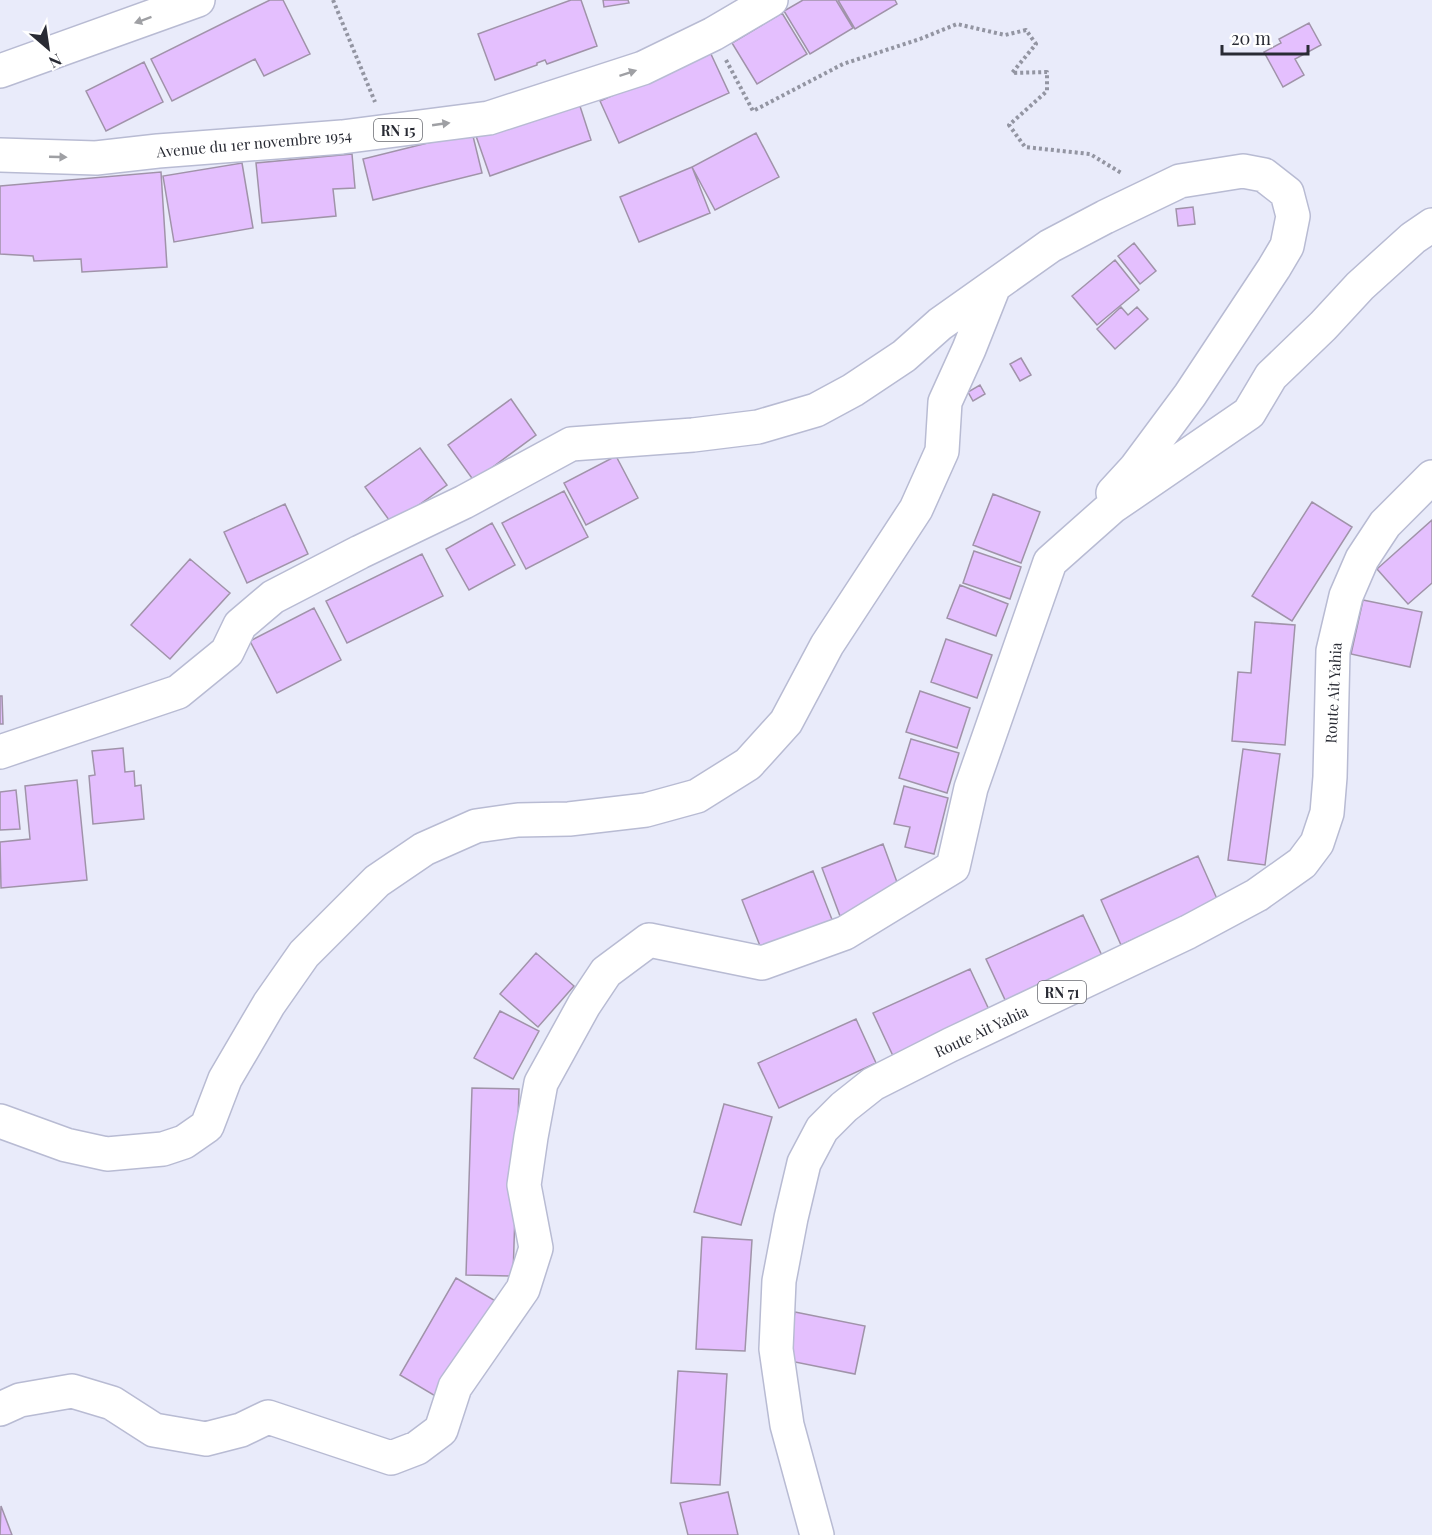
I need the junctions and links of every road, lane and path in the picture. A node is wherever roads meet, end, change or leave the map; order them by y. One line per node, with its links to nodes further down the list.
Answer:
1 (198, 0): 5 (street, one-way to 5)
2 (333, 0): 6 (path)
3 (771, 0): 4 (street, Avenue du 1er novembre 1954 / RN 15)
4 (713, 34): 6 (street, Avenue du 1er novembre 1954 / RN 15, one-way to 4); 8 (path)
5 (0, 71)
6 (387, 131): 7 (street, Avenue du 1er novembre 1954 / RN 15, one-way to 6)
7 (0, 155)
8 (1154, 193): 10 (street); 12 (street)
9 (1432, 225): 12 (street)
10 (994, 286): 13 (street); 14 (street)
11 (1432, 477): 16 (street, Route Ait Yahia / RN 71)
12 (1072, 543): 15 (street)
13 (0, 752)
14 (0, 1120)
15 (0, 1409)
16 (817, 1535)

